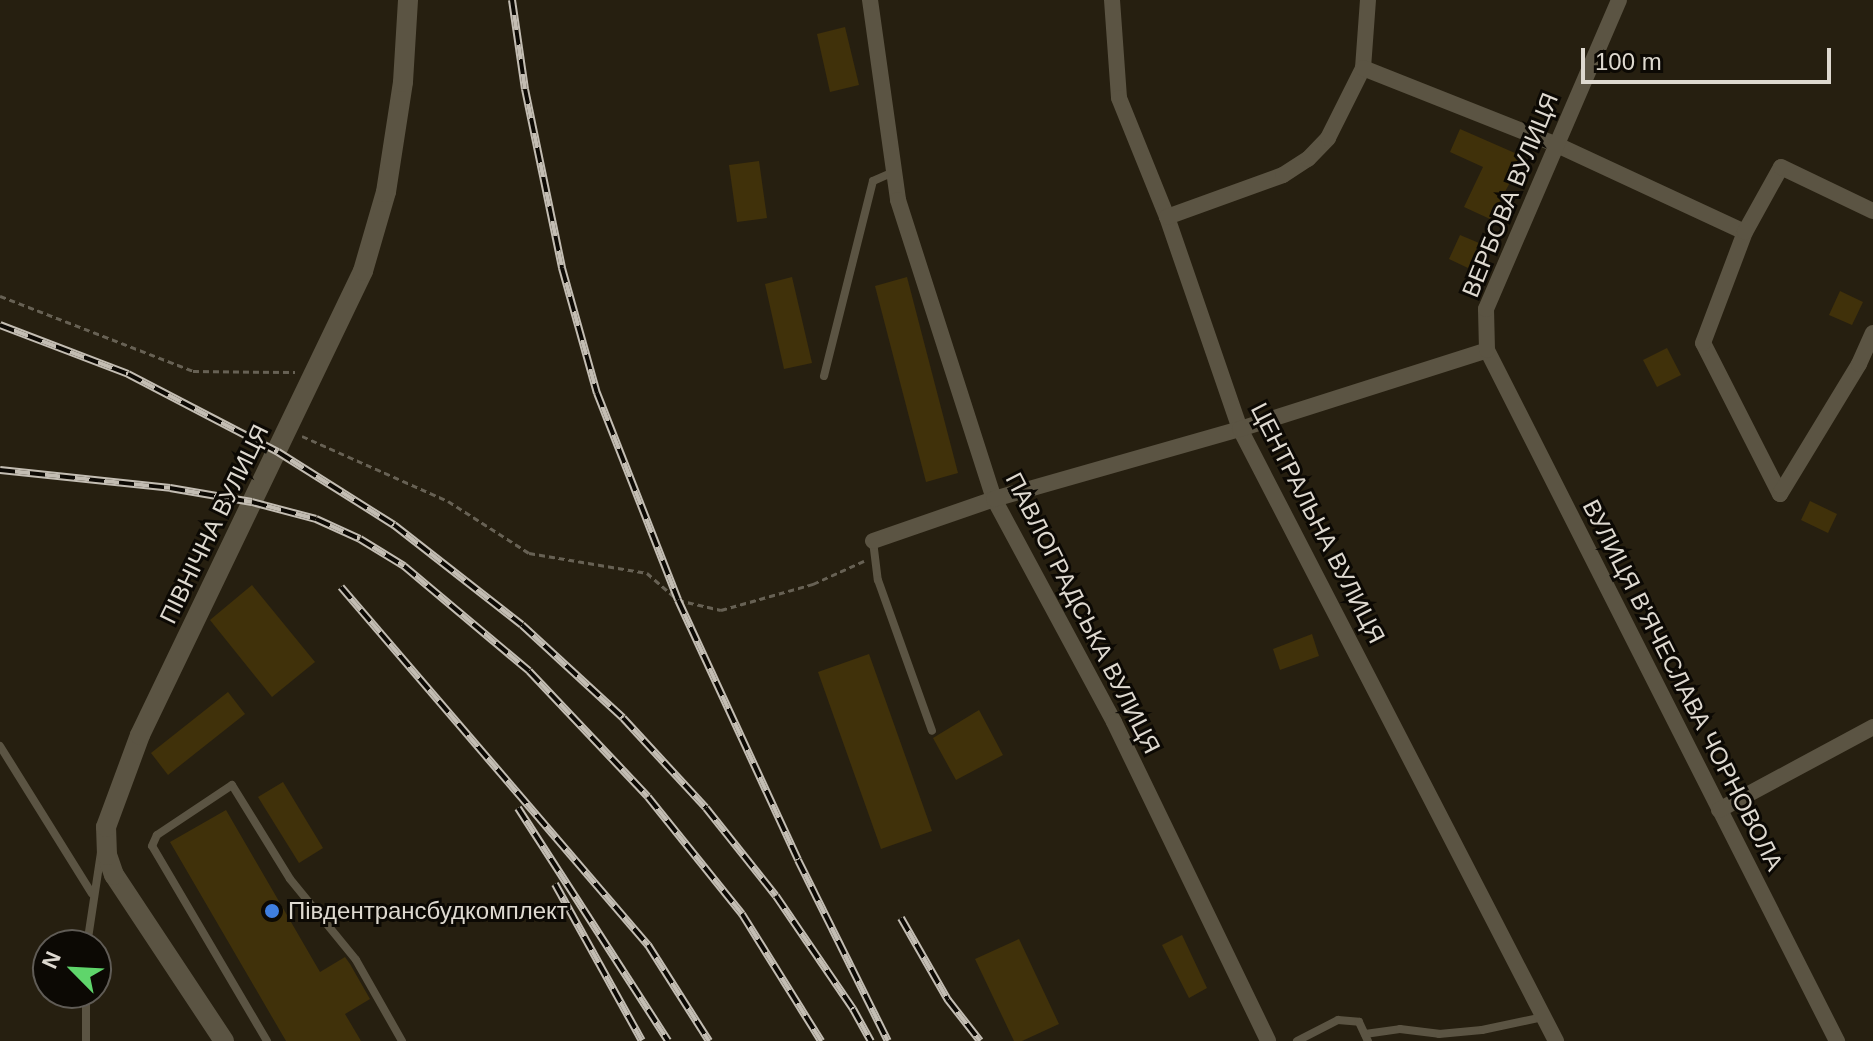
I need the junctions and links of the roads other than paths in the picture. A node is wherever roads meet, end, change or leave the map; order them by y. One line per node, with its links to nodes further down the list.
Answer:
1 (408, 0): 23 (street, ПІВНІЧНА ВУЛИЦЯ)
2 (870, 0): 8 (street, ПАВЛОГРАДСЬКА ВУЛИЦЯ)
3 (1112, 0): 10 (street, ЦЕНТРАЛЬНА ВУЛИЦЯ)
4 (1368, 0): 6 (street)
5 (1619, 0): 7 (street, ВЕРБОВА ВУЛИЦЯ)
6 (1363, 68): 7 (street); 10 (street)
7 (1555, 144): 11 (street); 13 (street, ВЕРБОВА ВУЛИЦЯ)
8 (894, 171): 15 (lane); 17 (street, ПАВЛОГРАДСЬКА ВУЛИЦЯ)
9 (1873, 211): 11 (street)
10 (1167, 217): 16 (street, ЦЕНТРАЛЬНА ВУЛИЦЯ)
11 (1745, 232): 14 (street)
12 (1873, 333): 14 (street)
13 (1487, 350): 16 (street); 22 (street, ВУЛИЦЯ В'ЯЧЕСЛАВА ЧОРНОВОЛА)
14 (1866, 367)
15 (824, 376)
16 (1240, 429): 17 (street); 27 (street, ЦЕНТРАЛЬНА ВУЛИЦЯ)
17 (994, 499): 18 (street); 33 (street, ПАВЛОГРАДСЬКА ВУЛИЦЯ)
18 (874, 549): 20 (lane)
19 (1873, 727): 22 (street)
20 (932, 731)
21 (0, 746): 24 (lane)
22 (1719, 810): 36 (street, ВУЛИЦЯ В'ЯЧЕСЛАВА ЧОРНОВОЛА)
23 (106, 827): 24 (lane); 30 (street, ПІВНІЧНА ВУЛИЦЯ)
24 (92, 894): 25 (lane)
25 (89, 929)
26 (86, 1009): 29 (lane)
27 (1544, 1016): 28 (lane); 35 (street, ЦЕНТРАЛЬНА ВУЛИЦЯ)
28 (1367, 1038): 34 (lane)
29 (86, 1041)
30 (224, 1041)
31 (267, 1041): 32 (lane)
32 (402, 1041)
33 (1268, 1041)
34 (1297, 1041)
35 (1556, 1041)
36 (1837, 1041)

